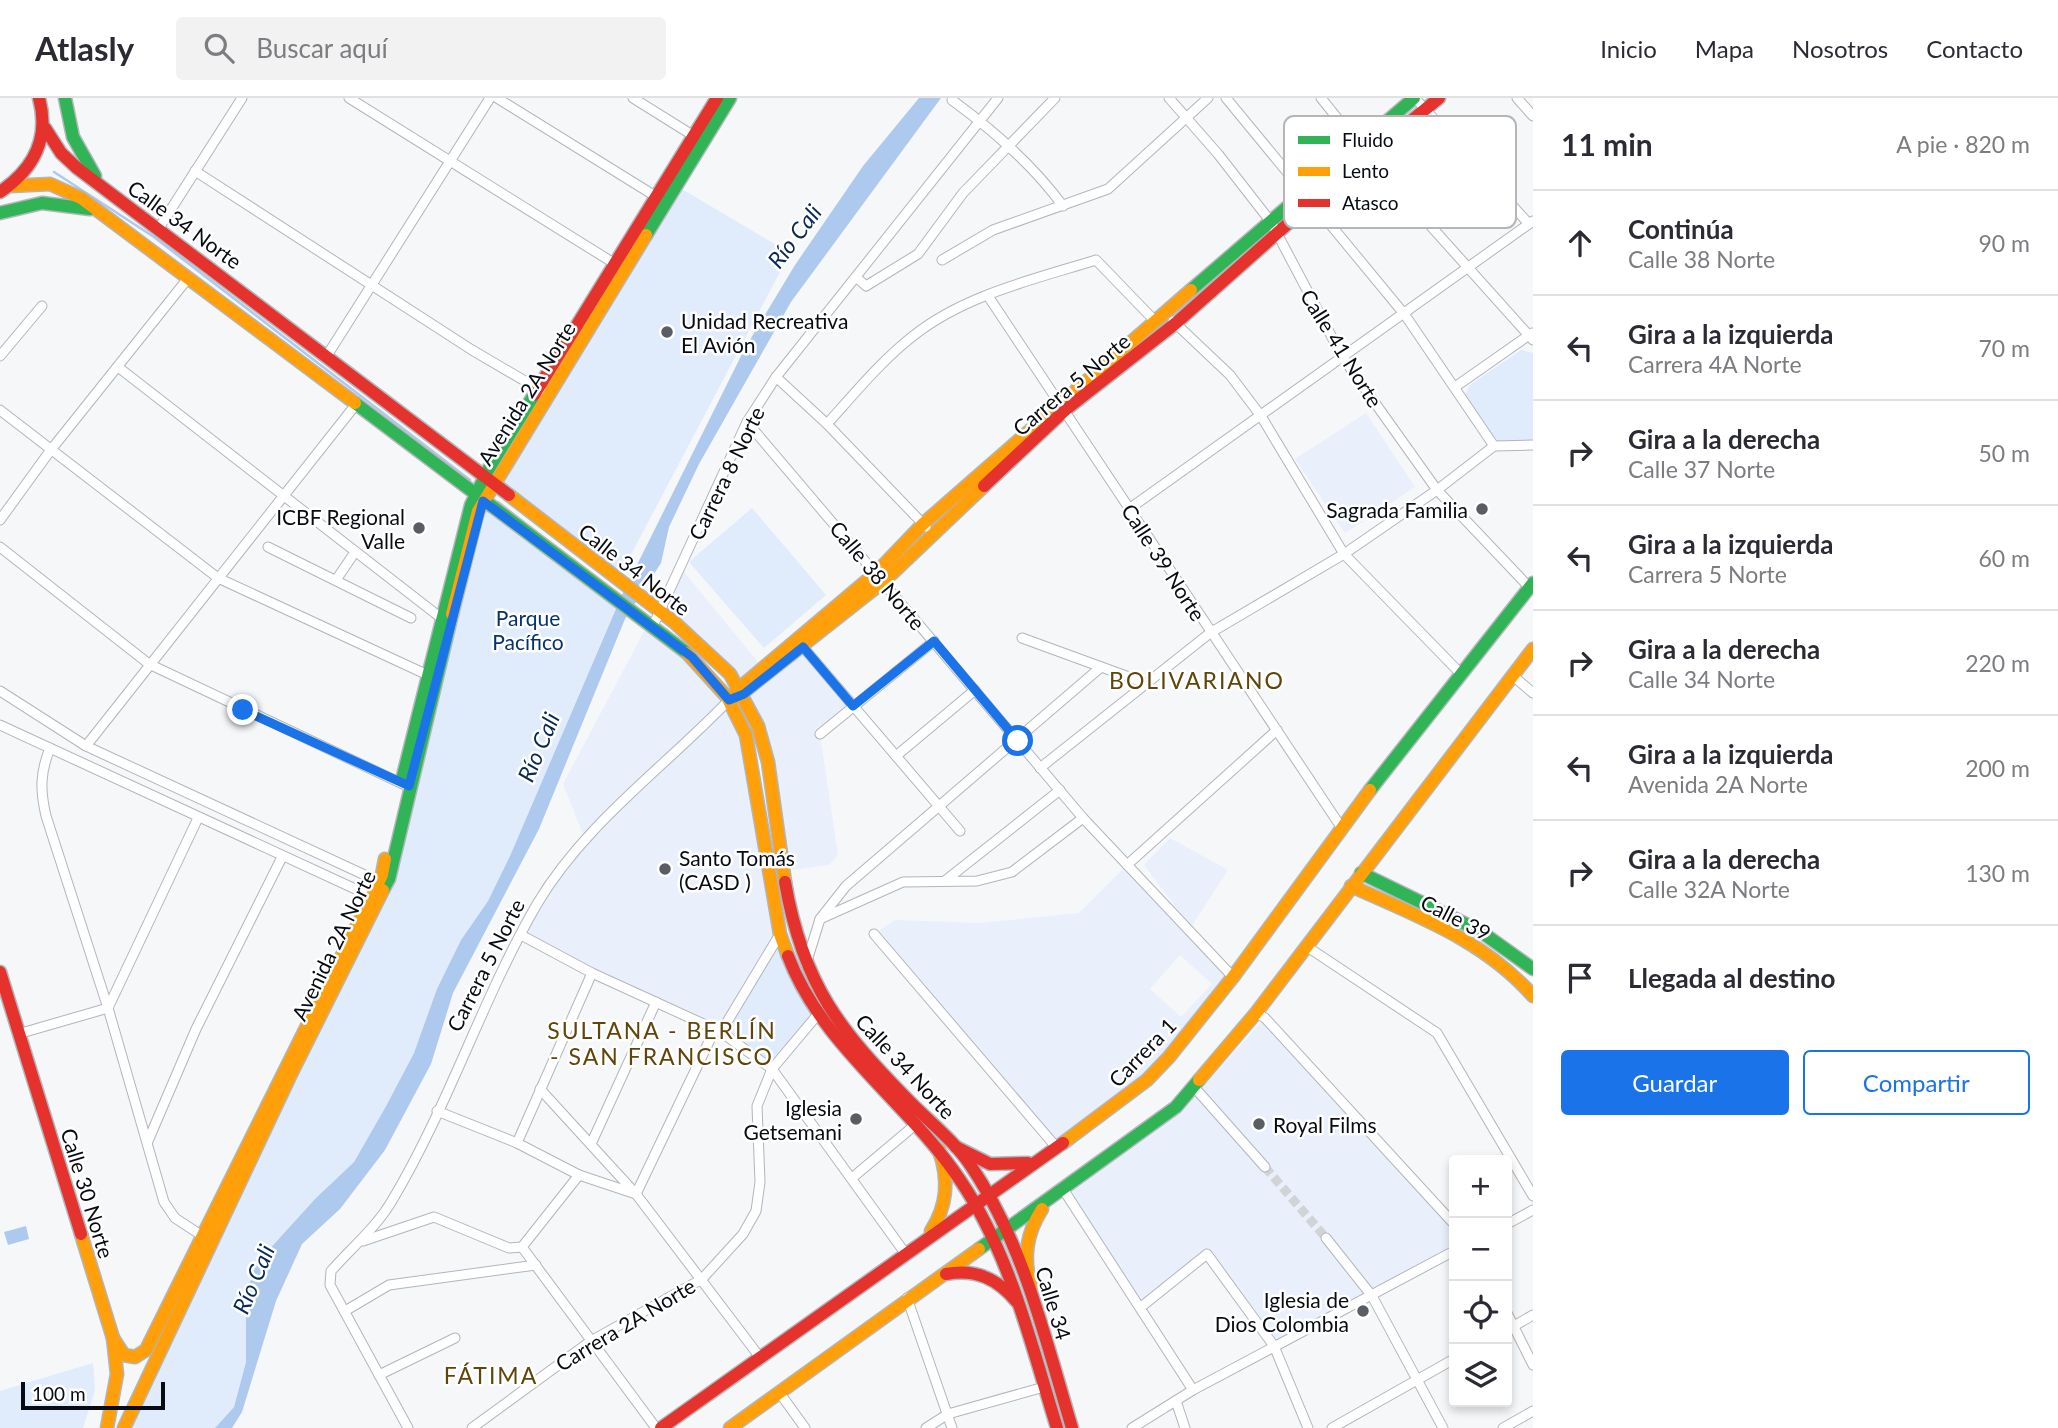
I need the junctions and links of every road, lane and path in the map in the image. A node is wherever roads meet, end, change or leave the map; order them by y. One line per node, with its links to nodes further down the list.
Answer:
1 (65, 98): 35 (main road)
2 (242, 98): 33 (street)
3 (349, 98): 31 (street)
4 (490, 98): 31 (street)
5 (497, 98): 36 (street)
6 (634, 98): 29 (street)
7 (717, 98): 29 (main road, Avenida 2A Norte)
8 (730, 98): 29 (main road, Avenida 2A Norte)
9 (998, 98): 27 (street, Carrera 8 Norte)
10 (1055, 98): 30 (street)
11 (1169, 98): 21 (street, Calle 41 Norte)
12 (1208, 98): 21 (street)
13 (1226, 98): 32 (street)
14 (1321, 98): 22 (street)
15 (1415, 98): 20 (street); 23 (main road, Carrera 5 Norte)
16 (1439, 98): 20 (main road, Carrera 5 Norte)
17 (1517, 98): 26 (street)
18 (41, 100): 28 (main road)
19 (952, 100): 27 (street)
20 (1426, 110): 24 (main road, Carrera 5 Norte); 25 (street)
21 (1186, 116): 37 (street); 42 (street, Calle 41 Norte)
22 (1336, 116)
23 (1398, 116)
24 (1417, 116)
25 (1432, 116)
26 (1533, 116)
27 (981, 121): 30 (street); 53 (street, Carrera 8 Norte)
28 (45, 128): 34 (main road); 35 (main road, Calle 34 Norte)
29 (698, 138): 36 (main road, Avenida 2A Norte)
30 (1007, 146): 37 (street); 53 (street)
31 (451, 162): 50 (street); 54 (street)
32 (1284, 170)
33 (195, 171): 45 (street); 54 (street)
34 (5, 189): 40 (main road, Calle 34 Norte)
35 (107, 190): 45 (main road, Calle 34 Norte)
36 (660, 199): 50 (main road, Avenida 2A Norte)
37 (1063, 206): 49 (street)
38 (1516, 207): 43 (street)
39 (0, 213): 40 (main road)
40 (104, 213): 52 (main road, Calle 34 Norte)
41 (1284, 214): 42 (main road, Carrera 5 Norte)
42 (1271, 222): 48 (street, Calle 41 Norte); 58 (main road, Carrera 5 Norte)
43 (1531, 223): 51 (street)
44 (1284, 226): 48 (main road, Carrera 5 Norte)
45 (159, 228): 61 (main road, Calle 34 Norte)
46 (1332, 228): 57 (street)
47 (1431, 228): 51 (street)
48 (1276, 235): 59 (main road, Carrera 5 Norte); 63 (street, Calle 41 Norte)
49 (942, 260)
50 (620, 267): 67 (main road, Avenida 2A Norte)
51 (1467, 269): 57 (street); 60 (street)
52 (189, 277): 64 (street); 68 (main road, Calle 34 Norte)
53 (856, 277): 65 (street, Carrera 8 Norte)
54 (373, 287): 61 (street); 67 (street)
55 (988, 296): 58 (street); 69 (street, Calle 39 Norte); 73 (street)
56 (42, 306): 62 (street)
57 (1405, 315): 63 (street); 66 (street)
58 (1160, 317): 59 (street); 69 (main road, Carrera 5 Norte)
59 (1176, 323): 69 (main road, Carrera 5 Norte); 71 (street)
60 (1532, 336): 66 (street)
61 (328, 354): 77 (main road, Calle 34 Norte)
62 (0, 356)
63 (1343, 358): 71 (street); 78 (street, Calle 41 Norte)
64 (118, 367): 76 (street); 79 (street)
65 (776, 377): 72 (street, Carrera 8 Norte); 73 (street)
66 (1455, 387): 75 (street)
67 (543, 391): 77 (main road, Avenida 2A Norte)
68 (357, 403): 79 (street); 80 (main road, Calle 34 Norte)
69 (1063, 407): 81 (street, Calle 39 Norte); 83 (main road, Carrera 5 Norte)
70 (0, 410): 76 (street)
71 (1261, 416): 81 (street); 87 (street)
72 (747, 422): 88 (street, Calle 38 Norte); 92 (street, Carrera 8 Norte)
73 (827, 424): 83 (street)
74 (1533, 445): 75 (street)
75 (1494, 446): 78 (street)
76 (50, 451): 82 (street); 89 (street)
77 (489, 478): 80 (main road, Avenida 2A Norte); 92 (main road, Calle 34 Norte)
78 (1437, 490): 87 (street); 91 (street, Calle 41 Norte)
79 (282, 495): 86 (street); 89 (street)
80 (479, 498): 94 (main road, Avenida 2A Norte); 95 (main road, Calle 34 Norte)
81 (1129, 509): 96 (street, Calle 39 Norte)
82 (0, 520)
83 (928, 529): 88 (main road, Carrera 5 Norte)
84 (0, 547): 101 (street)
85 (268, 547): 90 (street)
86 (355, 552): 90 (street); 94 (street)
87 (1344, 554): 96 (street); 103 (street)
88 (880, 577): 98 (street, Calle 38 Norte); 99 (main road, Carrera 5 Norte); 107 (main road, Carrera 5 Norte)
89 (218, 578): 101 (street); 105 (street)
90 (335, 580): 93 (street)
91 (1531, 585): 103 (main road, Carrera 1)
92 (655, 610): 95 (street, Carrera 8 Norte); 107 (main road, Calle 34 Norte)
93 (411, 618)
94 (447, 622): 105 (main road, Avenida 2A Norte)
95 (648, 624): 111 (main road, Calle 34 Norte)
96 (1210, 633): 106 (street); 114 (street, Calle 39 Norte)
97 (1022, 638): 102 (street)
98 (934, 641): 108 (street, Calle 38 Norte); 112 (street)
99 (803, 647): 107 (main road, Carrera 5 Norte); 112 (street)
100 (1533, 649): 104 (main road)
101 (149, 664): 117 (street); 121 (street)
102 (1101, 667): 106 (street); 116 (street)
103 (1462, 675): 126 (main road, Carrera 1)
104 (1512, 675): 110 (street); 130 (main road)
105 (432, 677): 121 (main road, Avenida 2A Norte)
106 (1148, 684): 120 (street)
107 (742, 690): 111 (main road, Carrera 5 Norte); 135 (main road, Calle 34 Norte)
108 (975, 690): 116 (street, Calle 38 Norte); 119 (street)
109 (0, 691): 117 (street)
110 (1533, 693)
111 (729, 700): 135 (main road, Calle 34 Norte); 140 (street, Carrera 5 Norte)
112 (853, 706): 115 (street); 119 (street)
113 (0, 725): 118 (street)
114 (1277, 730): 126 (street, Calle 39 Norte); 129 (street)
115 (820, 734)
116 (1018, 741): 120 (street, Calle 38 Norte); 123 (street)
117 (86, 746): 132 (street)
118 (50, 748): 124 (street); 150 (street)
119 (896, 756): 123 (street)
120 (1040, 768): 122 (street, Calle 38 Norte)
121 (405, 785): 132 (main road, Avenida 2A Norte)
122 (1060, 790): 125 (street, Calle 38 Norte); 131 (street)
123 (938, 806): 127 (street); 136 (street)
124 (198, 818): 128 (street); 150 (street)
125 (1083, 818): 129 (street, Calle 38 Norte); 131 (street)
126 (1342, 827): 147 (main road, Carrera 1)
127 (960, 831)
128 (282, 857): 134 (street); 160 (street)
129 (1127, 865): 147 (street, Calle 38 Norte)
130 (1361, 873): 133 (main road); 137 (main road, Calle 39)
131 (946, 880): 136 (street)
132 (382, 884): 134 (main road, Avenida 2A Norte)
133 (1351, 886): 141 (main road, Calle 39); 142 (main road)
134 (375, 898): 180 (main road, Avenida 2A Norte)
135 (781, 898): 138 (main road, Calle 34 Norte); 143 (main road, Calle 34 Norte)
136 (820, 919): 143 (street)
137 (1480, 931): 141 (main road); 144 (main road, Calle 39)
138 (780, 934): 151 (main road, Calle 34 Norte); 153 (street)
139 (874, 934): 164 (street)
140 (521, 935): 146 (street); 158 (street, Carrera 5 Norte)
141 (1471, 944): 148 (main road, Calle 39)
142 (1306, 947): 152 (main road); 173 (street)
143 (806, 966): 163 (main road, Calle 34 Norte)
144 (1533, 969)
145 (0, 972): 154 (main road, Calle 30 Norte)
146 (592, 973): 149 (street); 156 (street)
147 (1233, 977): 164 (main road, Carrera 1)
148 (1533, 996)
149 (656, 1002): 153 (street); 162 (street)
150 (108, 1008): 154 (street); 160 (street)
151 (819, 1013): 155 (street, Carrera 2A Norte); 159 (main road, Calle 34 Norte)
152 (1256, 1013): 157 (main road); 176 (street)
153 (718, 1030): 155 (street); 172 (street)
154 (18, 1034): 199 (main road, Calle 30 Norte)
155 (772, 1069): 169 (street); 189 (street, Carrera 2A Norte)
156 (540, 1088): 161 (street); 162 (street)
157 (1195, 1088): 167 (street); 170 (main road)
158 (438, 1111): 161 (street); 182 (street, Carrera 5 Norte)
159 (915, 1125): 165 (main road, Calle 34 Norte); 169 (street)
160 (148, 1141): 180 (street)
161 (517, 1143): 168 (street)
162 (591, 1144): 172 (street)
163 (956, 1147): 166 (main road); 171 (main road, Calle 34 Norte)
164 (1057, 1148): 166 (main road, Carrera 1)
165 (939, 1150): 174 (main road, Calle 34 Norte); 183 (main road)
166 (1042, 1157): 171 (main road, Carrera 1)
167 (1265, 1167)
168 (579, 1175): 172 (street); 184 (street)
169 (852, 1178): 185 (street)
170 (1059, 1192): 178 (main road); 190 (main road); 194 (street)
171 (989, 1193): 174 (main road, Carrera 1); 178 (main road, Calle 34)
172 (636, 1194): 189 (street)
173 (1533, 1196)
174 (975, 1203): 181 (main road, Calle 34); 183 (main road, Carrera 1)
175 (1533, 1210): 177 (street)
176 (1449, 1219)
177 (1512, 1221)
178 (1009, 1230): 181 (main road); 190 (main road, Calle 34)
179 (1326, 1238): 191 (street)
180 (206, 1239): 199 (main road, Avenida 2A Norte); 215 (main road, Avenida 2A Norte)
181 (994, 1239): 188 (main road); 193 (main road, Calle 34)
182 (362, 1241): 184 (street); 195 (street, Carrera 5 Norte)
183 (921, 1241): 185 (main road, Carrera 1)
184 (522, 1247): 187 (street)
185 (905, 1253): 203 (main road, Carrera 1)
186 (1449, 1254): 191 (street)
187 (536, 1265): 195 (street); 201 (street)
188 (941, 1275): 192 (main road); 193 (main road)
189 (702, 1279): 201 (street, Carrera 2A Norte); 203 (street)
190 (1031, 1287): 225 (main road, Calle 34)
191 (1371, 1296): 202 (street); 207 (street)
192 (907, 1298): 210 (main road); 213 (street)
193 (1017, 1301): 208 (main road, Calle 34)
194 (1141, 1307): 202 (street); 209 (street)
195 (345, 1311): 206 (street)
196 (1533, 1315): 197 (street)
197 (1512, 1327)
198 (1512, 1331): 205 (street)
199 (113, 1338): 214 (main road, Calle 30 Norte)
200 (455, 1338): 206 (street)
201 (591, 1340): 217 (street, Carrera 2A Norte); 218 (street)
202 (1274, 1346): 209 (street); 228 (street)
203 (759, 1356): 219 (main road, Carrera 1)
204 (1449, 1362): 207 (street)
205 (1533, 1365)
206 (379, 1375): 216 (street)
207 (1419, 1379): 229 (street); 230 (street)
208 (1044, 1387): 213 (street); 224 (main road, Calle 34)
209 (1193, 1390): 211 (street)
210 (779, 1392): 220 (main road); 221 (street)
211 (1176, 1401): 226 (street); 227 (street)
212 (1533, 1411): 231 (street)
213 (948, 1414): 222 (street); 223 (street)
214 (107, 1428)
215 (124, 1428)
216 (408, 1428)
217 (472, 1428)
218 (656, 1428)
219 (661, 1428)
220 (730, 1428)
221 (805, 1428)
222 (926, 1428)
223 (953, 1428)
224 (1056, 1428)
225 (1072, 1428)
226 (1132, 1428)
227 (1185, 1428)
228 (1308, 1428)
229 (1332, 1428)
230 (1443, 1428)
231 (1503, 1428)

